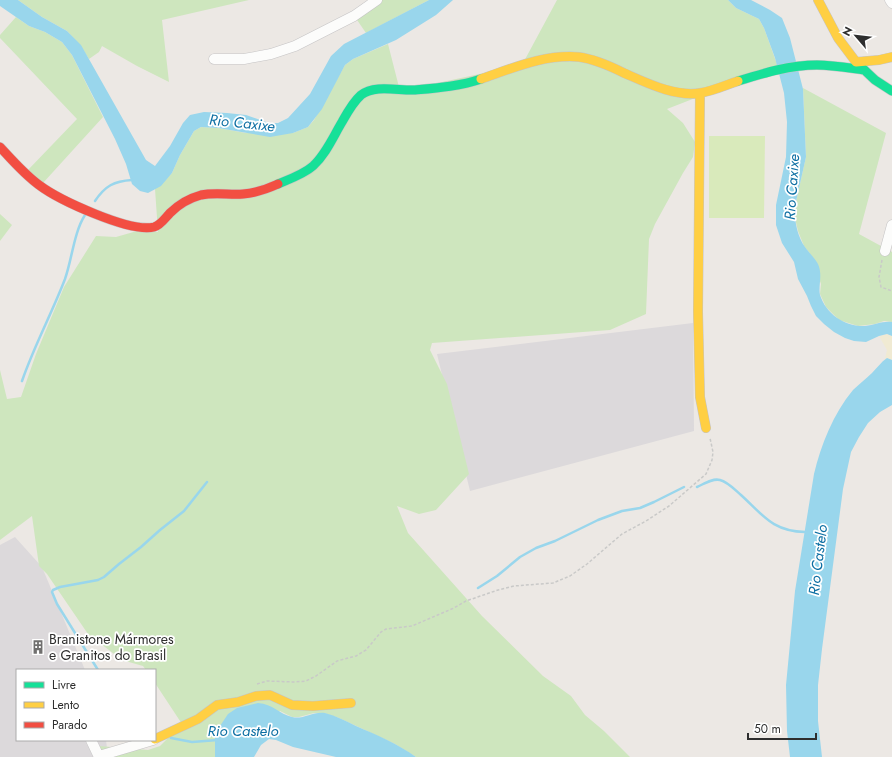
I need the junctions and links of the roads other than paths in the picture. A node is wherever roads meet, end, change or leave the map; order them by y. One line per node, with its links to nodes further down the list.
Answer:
1 (377, 0): 6 (street)
2 (818, 0): 7 (street)
3 (890, 0): 4 (street)
4 (892, 3)
5 (892, 57): 7 (street)
6 (214, 59)
7 (856, 62): 8 (street)
8 (864, 70): 9 (street); 10 (street)
9 (892, 91)
10 (700, 93): 11 (street); 14 (street)
11 (0, 147)
12 (892, 225): 13 (street)
13 (885, 251)
14 (706, 428)
15 (351, 703): 16 (street)
16 (156, 739)
17 (92, 741): 19 (street)
18 (151, 741): 19 (street)
19 (99, 756)

